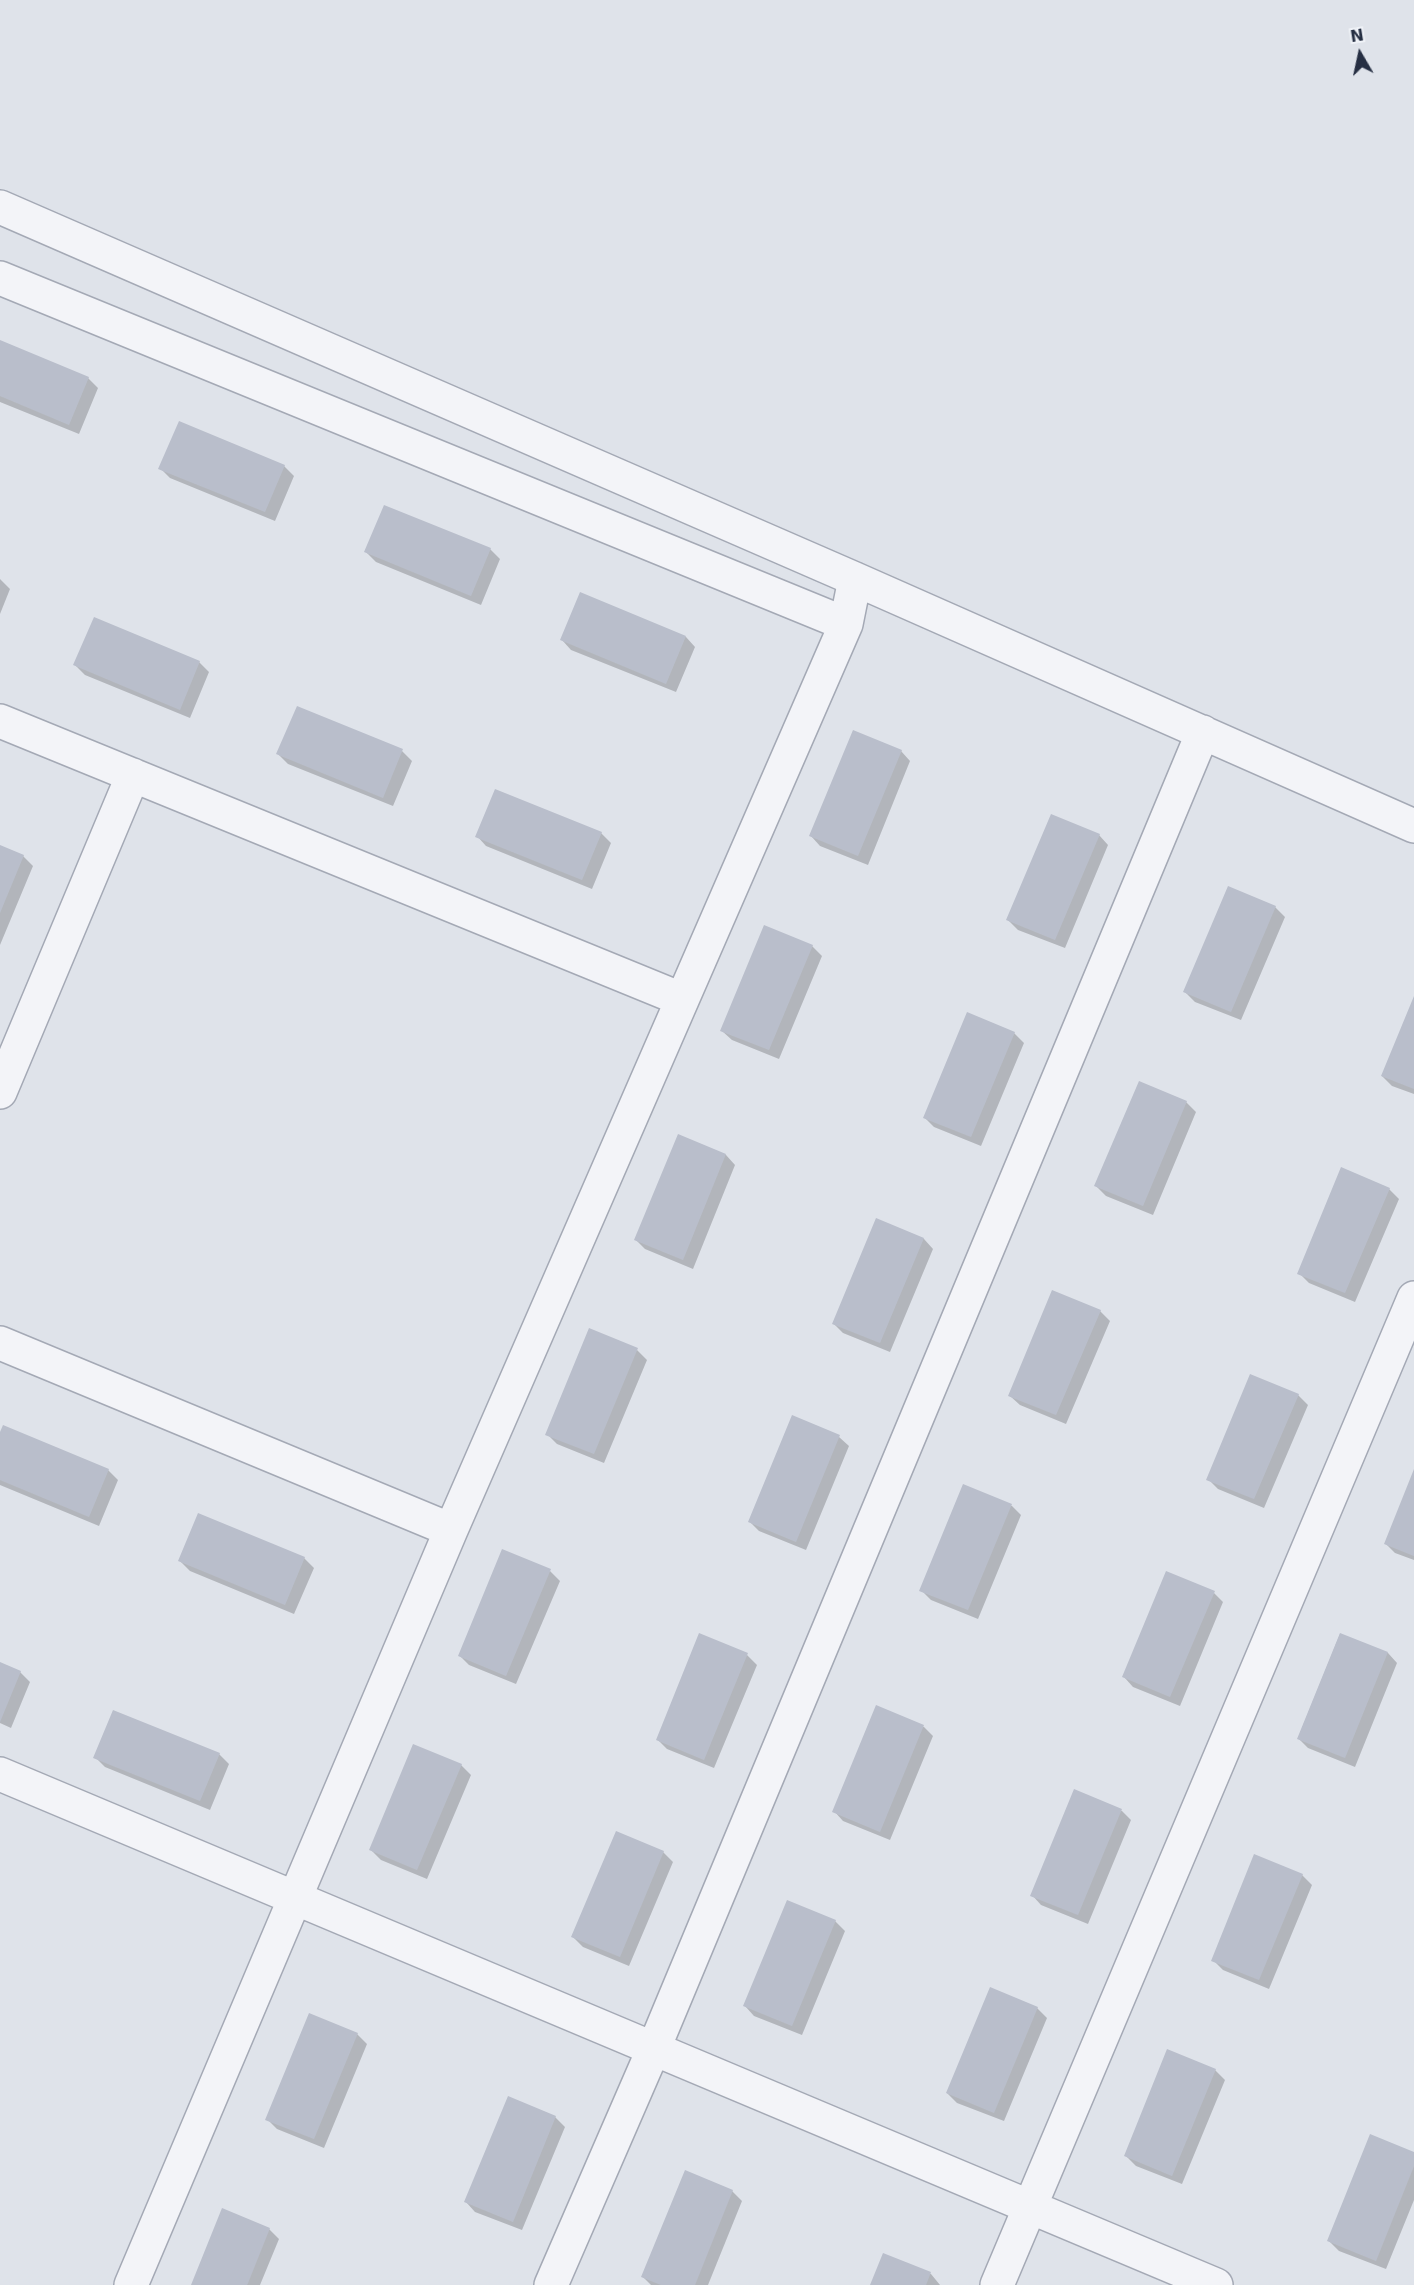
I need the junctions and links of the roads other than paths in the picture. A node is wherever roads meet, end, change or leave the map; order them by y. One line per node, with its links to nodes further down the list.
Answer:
1 (0, 207): 3 (street)
2 (0, 278): 4 (street)
3 (855, 579): 4 (street); 6 (street)
4 (846, 624): 9 (street)
5 (0, 721): 7 (street)
6 (1203, 732): 8 (street); 16 (street)
7 (134, 776): 9 (street); 10 (street)
8 (1414, 826)
9 (681, 999): 13 (street)
10 (0, 1092)
11 (1414, 1298): 17 (street)
12 (0, 1343): 13 (street)
13 (451, 1530): 15 (street)
14 (0, 1774): 15 (street)
15 (296, 1897): 16 (street); 18 (street)
16 (654, 2048): 17 (street); 19 (street)
17 (1030, 2207): 20 (street); 21 (street)
18 (131, 2285)
19 (551, 2285)
20 (997, 2285)
21 (1216, 2285)

